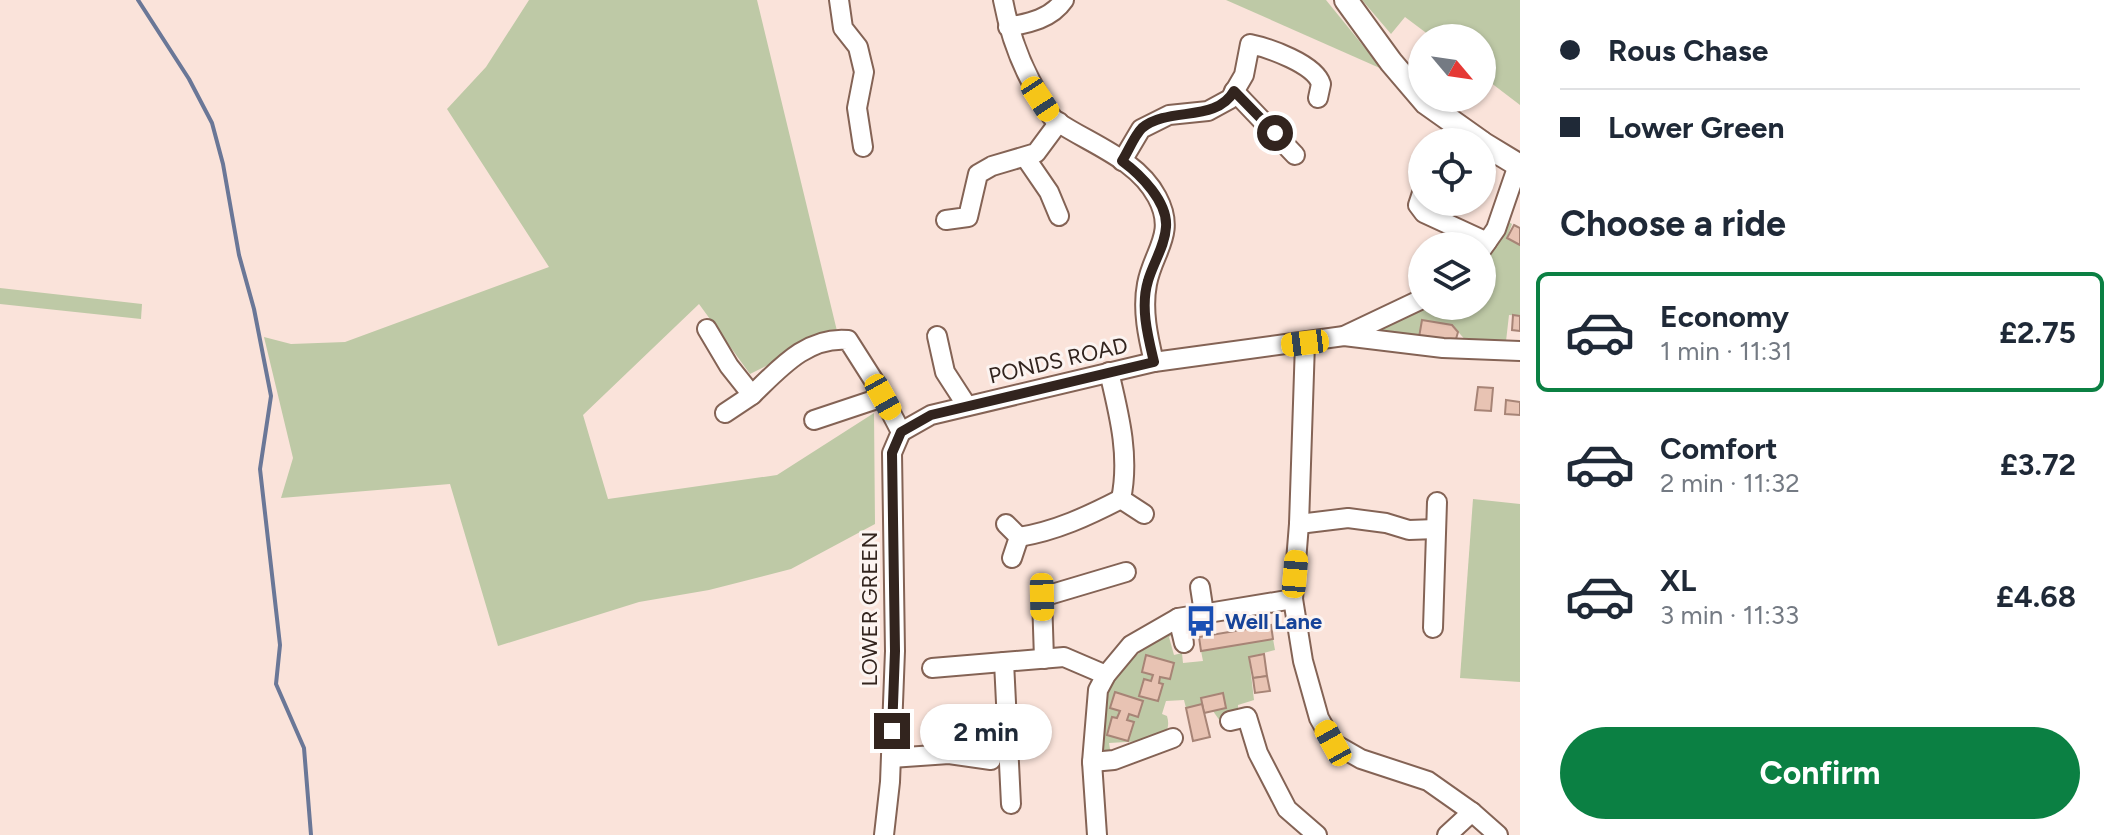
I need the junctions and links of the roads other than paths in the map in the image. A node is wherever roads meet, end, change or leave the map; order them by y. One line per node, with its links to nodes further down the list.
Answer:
1 (839, 0): 10 (street)
2 (1003, 0): 5 (street)
3 (1064, 0): 5 (street)
4 (1346, 0): 9 (main road)
5 (1008, 27): 8 (street)
6 (1234, 91): 7 (street); 12 (street); 14 (street)
7 (1318, 98)
8 (1059, 122): 13 (street); 14 (street)
9 (1462, 128)
10 (863, 147)
11 (1496, 151): 15 (main road)
12 (1295, 155)
13 (1025, 157): 16 (street); 18 (street)
14 (1122, 161): 27 (street)
15 (1519, 165): 20 (street)
16 (1059, 216)
17 (1429, 216): 19 (street)
18 (946, 220)
19 (1459, 232)
20 (1494, 232)
21 (1408, 306): 24 (street, PONDS ROAD)
22 (707, 329): 29 (street)
23 (937, 336): 31 (street)
24 (1344, 336): 25 (street, PONDS ROAD); 26 (street)
25 (1305, 343): 27 (street, PONDS ROAD); 38 (street)
26 (1520, 351)
27 (1154, 362): 28 (street, PONDS ROAD)
28 (1109, 372): 31 (street, PONDS ROAD); 35 (street)
29 (752, 395): 30 (street); 32 (street)
30 (883, 397): 33 (street); 34 (street)
31 (967, 406): 34 (street, PONDS ROAD)
32 (725, 413)
33 (814, 420)
34 (901, 432): 54 (street, LOWER GREEN)
35 (1121, 499): 37 (street); 40 (street)
36 (1437, 502): 39 (street)
37 (1144, 514)
38 (1299, 524): 39 (street); 43 (street)
39 (1436, 529): 46 (street)
40 (1012, 558)
41 (1126, 572): 48 (street)
42 (1200, 587): 44 (street)
43 (1293, 599): 44 (street); 58 (street)
44 (1204, 613): 45 (street)
45 (1178, 618): 47 (street); 51 (street)
46 (1433, 628)
47 (1184, 643)
48 (1044, 659): 49 (street); 51 (street)
49 (1004, 662): 50 (street); 57 (street)
50 (932, 668)
51 (1106, 675): 56 (street)
52 (1230, 721): 61 (street)
53 (1173, 738): 56 (street)
54 (891, 758): 55 (street); 59 (street, LOWER GREEN)
55 (991, 760)
56 (1092, 762): 60 (street)
57 (1011, 804)
58 (1472, 812): 62 (street); 63 (street)
59 (884, 835)
60 (1097, 835)
61 (1317, 835)
62 (1447, 835)
63 (1498, 835)

